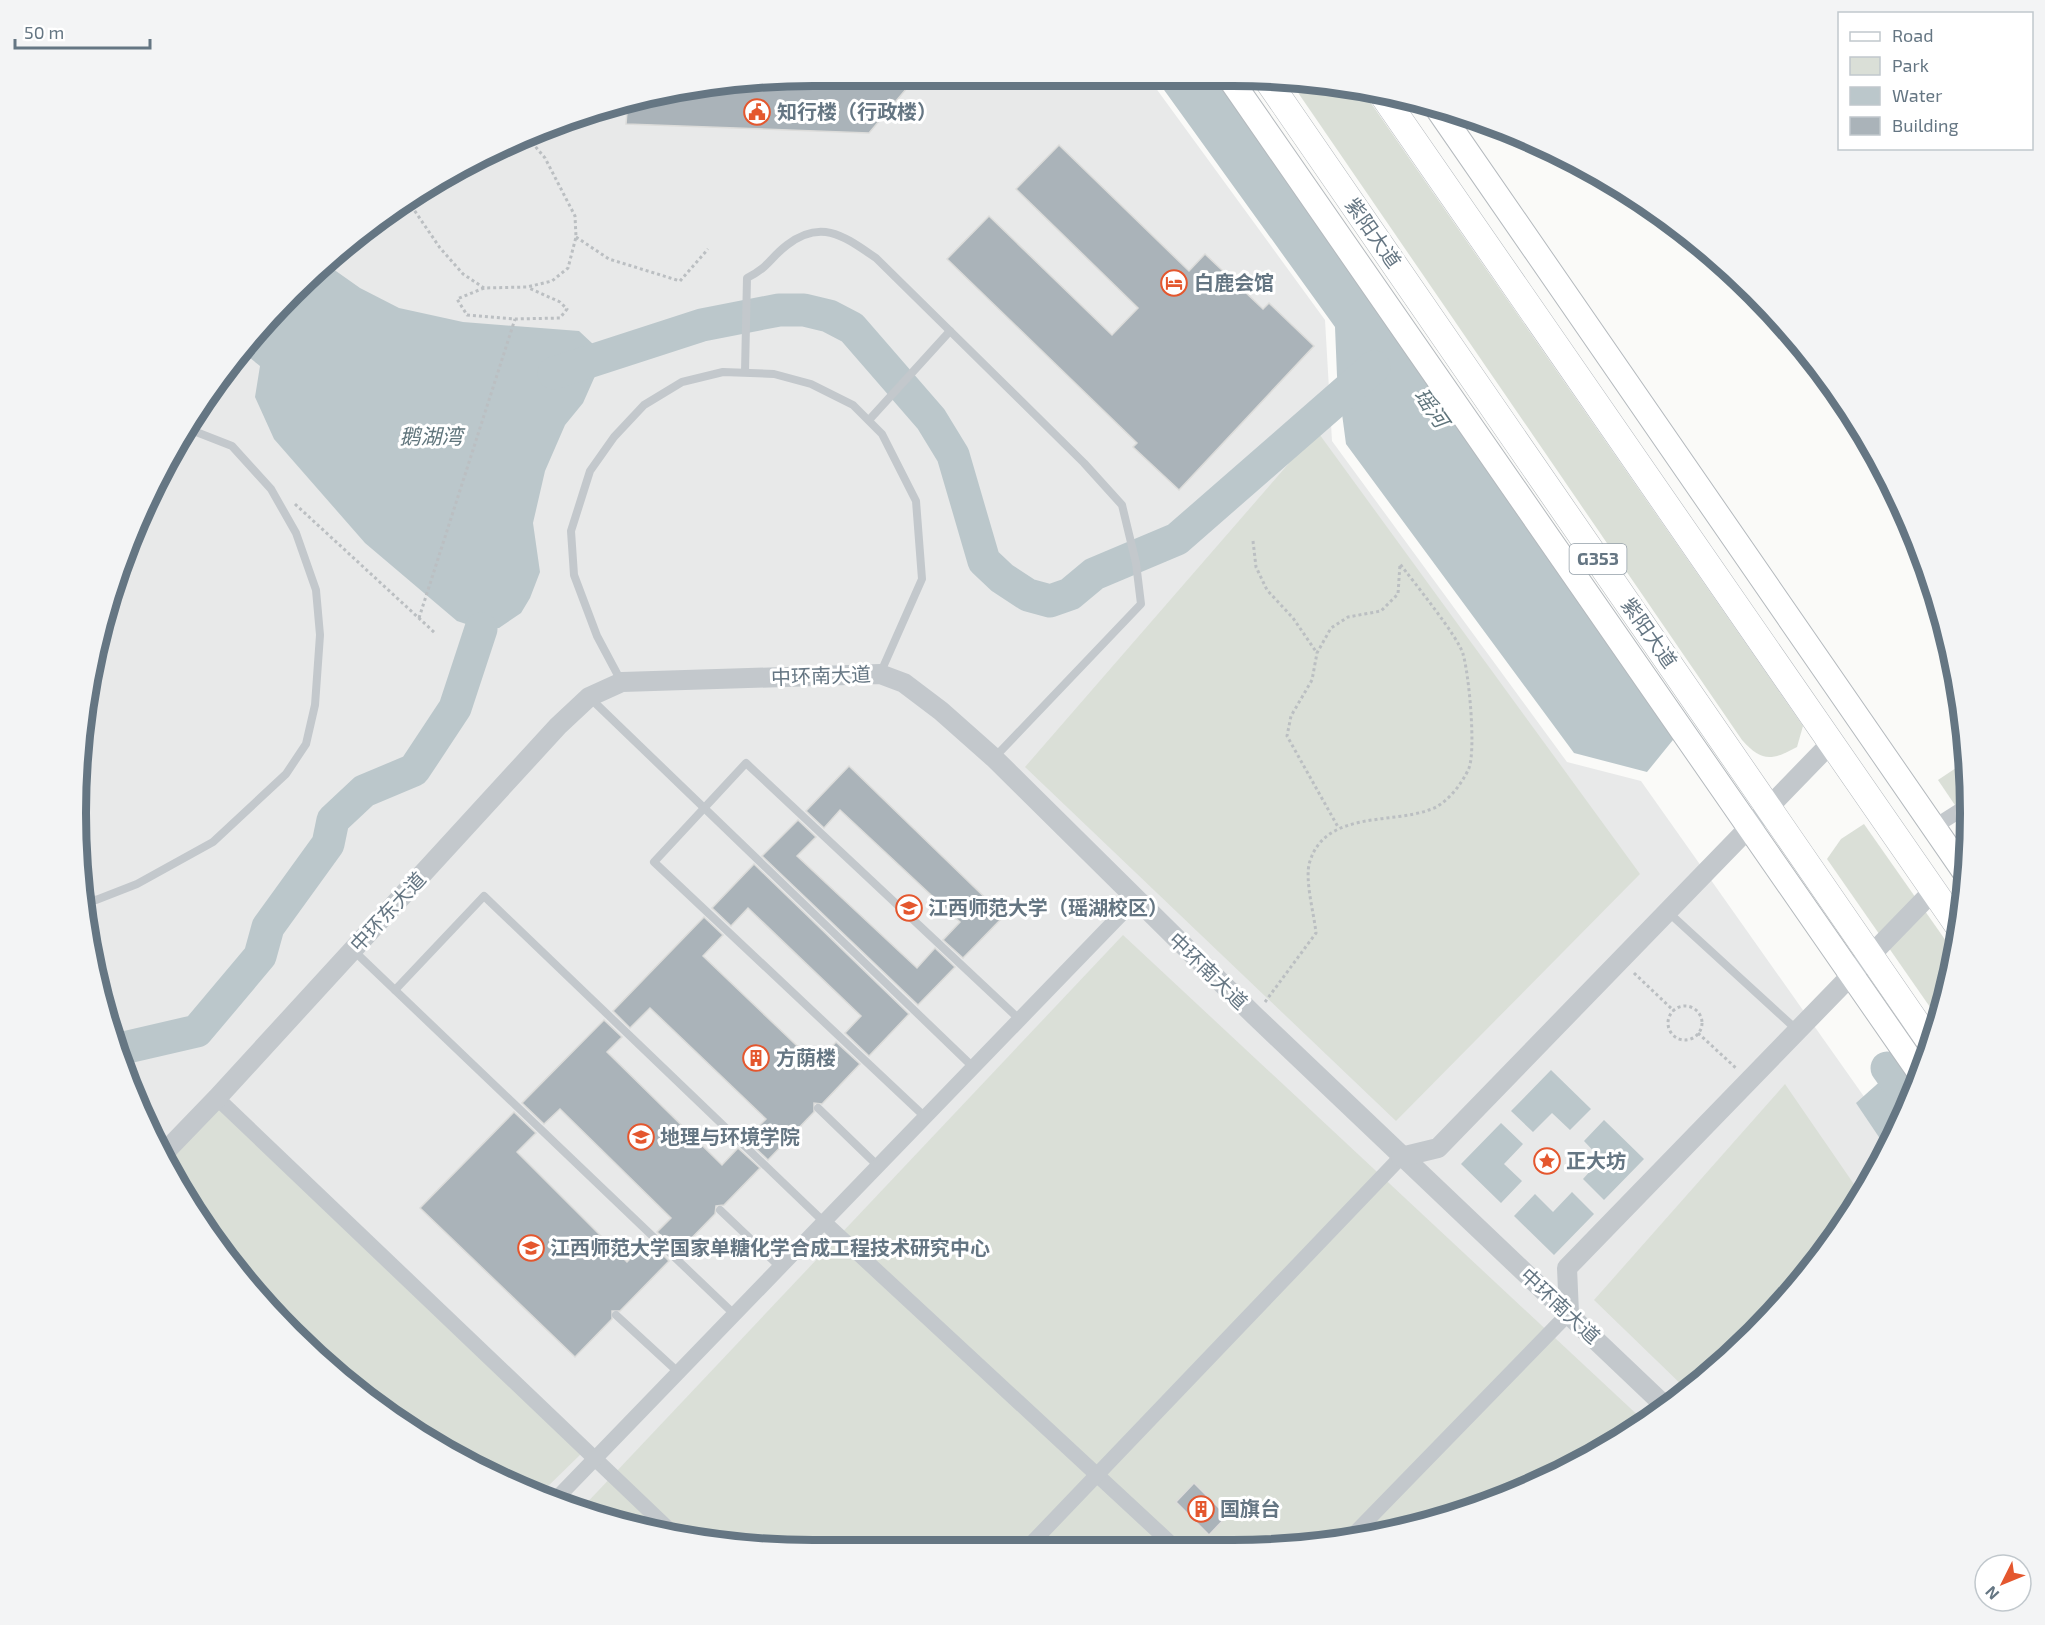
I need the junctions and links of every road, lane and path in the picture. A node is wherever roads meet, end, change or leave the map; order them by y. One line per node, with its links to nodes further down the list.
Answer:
1 (1235, 86): 30 (main road)
2 (1272, 87): 26 (highway, 紫阳大道 / G353)
3 (1388, 102): 24 (highway)
4 (1443, 117): 31 (main road)
5 (532, 142): 7 (path)
6 (412, 206): 10 (path)
7 (576, 237): 8 (path); 9 (path)
8 (708, 249)
9 (527, 287): 10 (path); 11 (path)
10 (484, 288): 11 (path)
11 (515, 319): 18 (path)
12 (950, 331): 13 (lane); 14 (lane); 25 (lane)
13 (745, 372): 14 (lane); 22 (lane)
14 (869, 420): 21 (lane)
15 (194, 431): 16 (lane)
16 (271, 489): 18 (path); 34 (lane)
17 (1253, 542): 20 (path)
18 (419, 618): 19 (path)
19 (435, 633)
20 (1317, 653): 29 (path); 29 (path)
21 (880, 674): 22 (street, 中环南大道); 25 (street, 中环南大道)
22 (622, 682): 23 (street, 中环东大道)
23 (590, 697): 27 (lane); 38 (street, 中环东大道)
24 (1831, 743): 26 (street); 33 (highway)
25 (994, 758): 35 (street, 中环南大道)
26 (1768, 807): 30 (street); 39 (highway, 紫阳大道 / G353)
27 (705, 808): 45 (lane); 50 (lane); 54 (lane)
28 (1960, 810): 31 (street)
29 (1338, 827): 44 (path)
30 (1749, 827): 36 (street); 41 (main road)
31 (1934, 827): 32 (main road)
32 (1958, 862)
33 (1933, 891): 37 (highway); 39 (street)
34 (91, 899)
35 (1135, 900): 44 (street, 中环南大道); 45 (street)
36 (1667, 912): 40 (street); 46 (lane)
37 (1952, 917)
38 (353, 950): 42 (lane); 52 (street, 中环东大道)
39 (1871, 956): 41 (street); 48 (highway, 紫阳大道 / G353)
40 (1621, 960): 43 (path); 56 (street)
41 (1852, 975): 46 (street); 49 (main road)
42 (395, 990): 59 (lane); 62 (lane)
43 (1674, 1011): 47 (path); 47 (path)
44 (1255, 1016): 56 (street, 中环南大道)
45 (1019, 1019): 50 (street)
46 (1798, 1031): 51 (street)
47 (1698, 1033): 51 (path)
48 (1925, 1034)
49 (1914, 1065)
50 (973, 1067): 54 (street)
51 (1749, 1081): 61 (street)
52 (217, 1098): 55 (street, 中环东大道); 66 (street)
53 (818, 1108): 57 (lane)
54 (924, 1116): 57 (street)
55 (168, 1149)
56 (1401, 1157): 61 (street, 中环南大道); 67 (street)
57 (877, 1165): 59 (street)
58 (720, 1210): 60 (lane)
59 (823, 1221): 60 (street); 67 (street)
60 (779, 1266): 62 (street)
61 (1569, 1313): 65 (street, 中环南大道); 70 (street)
62 (734, 1314): 64 (street)
63 (616, 1315): 64 (lane)
64 (678, 1372): 66 (street)
65 (1659, 1400)
66 (594, 1459): 68 (street); 69 (street)
67 (1097, 1474): 71 (street); 72 (street)
68 (561, 1494)
69 (662, 1524)
70 (1360, 1528)
71 (1035, 1540)
72 (1167, 1540)

